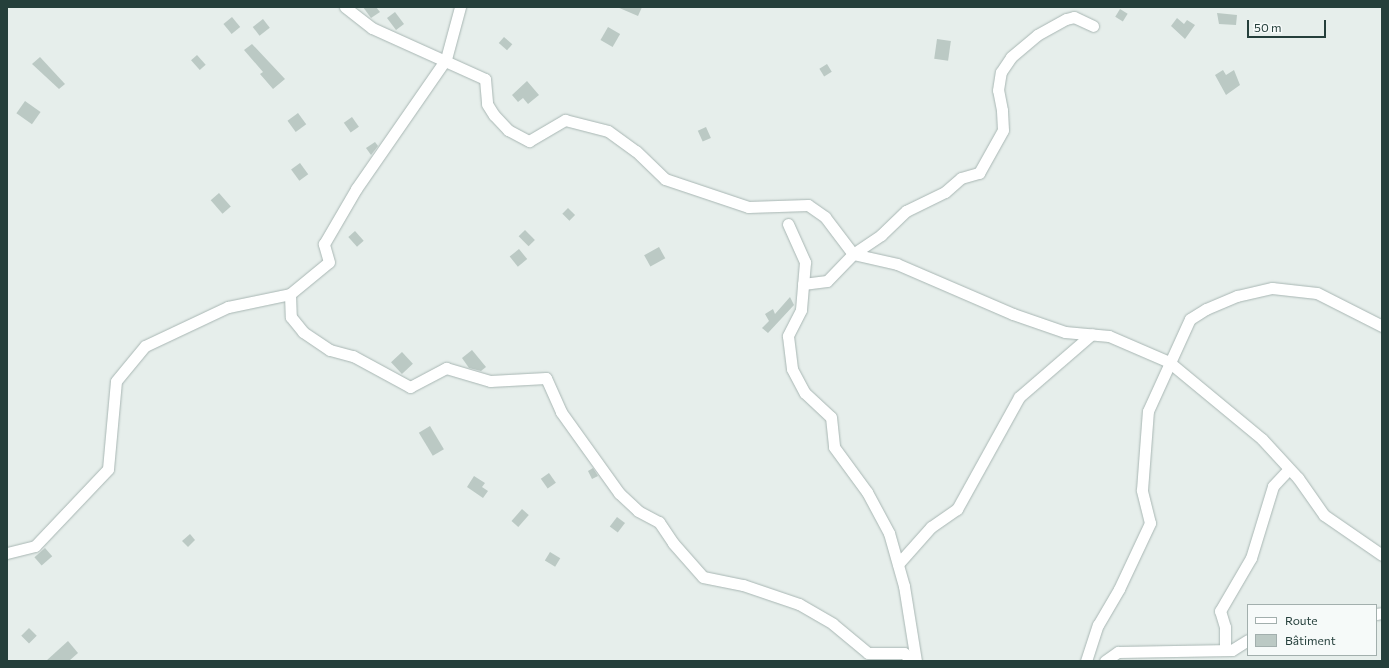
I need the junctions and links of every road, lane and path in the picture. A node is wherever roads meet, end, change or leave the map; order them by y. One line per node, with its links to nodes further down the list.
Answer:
1 (345, 7): 4 (street)
2 (460, 7): 4 (street)
3 (1093, 26): 6 (street)
4 (446, 59): 6 (street); 8 (street)
5 (788, 224): 7 (street)
6 (853, 254): 7 (street); 10 (street)
7 (803, 284): 15 (street)
8 (290, 294): 13 (street); 18 (street)
9 (1382, 326): 11 (street)
10 (1092, 334): 11 (street); 15 (street)
11 (1169, 362): 12 (street); 20 (street)
12 (1289, 469): 14 (street); 17 (street)
13 (7, 553)
14 (1382, 555)
15 (898, 564): 19 (street)
16 (1247, 641): 17 (street)
17 (1225, 650): 21 (street)
18 (911, 661)
19 (916, 661)
20 (1086, 661)
21 (1105, 661)

